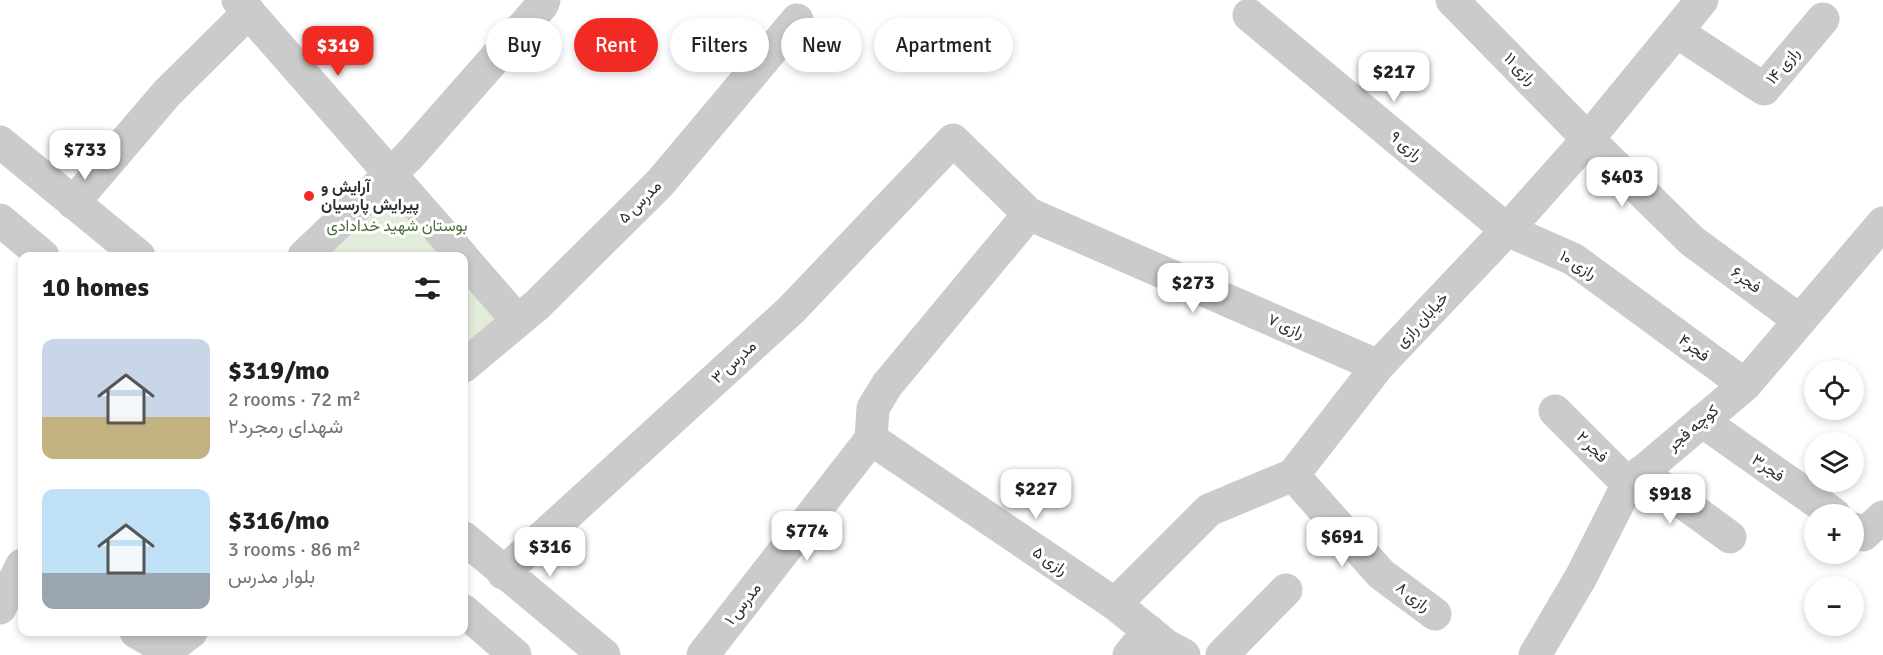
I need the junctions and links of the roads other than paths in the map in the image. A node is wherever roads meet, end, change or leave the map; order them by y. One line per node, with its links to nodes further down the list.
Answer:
1 (544, 0): 11 (street)
2 (1452, 0): 9 (street, رازی ۱۱)
3 (1702, 0): 7 (street, خیابان رازی)
4 (243, 6): 11 (street); 12 (street)
5 (1249, 15): 15 (street, رازی ۹)
6 (1823, 19): 7 (street, رازی ۱۴)
7 (1677, 32): 9 (street, خیابان رازی)
8 (781, 39): 25 (street, مدرس ۵)
9 (1587, 139): 15 (street, خیابان رازی); 16 (street, رازی ۱۱)
10 (0, 142): 12 (street)
11 (390, 174): 20 (street); 21 (street)
12 (73, 204): 19 (street)
13 (1029, 214): 27 (street, رازی ۷); 31 (street); 42 (street, مدرس ۳)
14 (0, 220): 18 (street)
15 (1507, 230): 23 (street, رازی ۱۰); 27 (street, خیابان رازی)
16 (1692, 241): 24 (street, فجر۶)
17 (1877, 243): 24 (street, کوچه فجر)
18 (38, 252)
19 (134, 252)
20 (308, 252)
21 (458, 252)
22 (468, 264): 25 (street)
23 (1643, 310): 28 (street, فجر۴)
24 (1800, 320): 28 (street, کوچه فجر)
25 (518, 321): 26 (street, مدرس ۵)
26 (468, 363)
27 (1378, 366): 32 (street, خیابان رازی)
28 (1745, 385): 30 (street, کوچه فجر)
29 (1555, 411): 33 (street, فجر ۲)
30 (1702, 422): 33 (street, کوچه فجر); 34 (street, فجر۳)
31 (871, 439): 44 (street, رازی ۵); 54 (street, مدرس ۱)
32 (1293, 475): 44 (street, خیابان رازی); 47 (street, رازی ۸)
33 (1635, 478): 37 (street, فجر ۲); 51 (street, کوچه فجر)
34 (1820, 504)
35 (1883, 517): 36 (street)
36 (1864, 534)
37 (1730, 537)
38 (468, 541): 42 (street)
39 (0, 551): 40 (street)
40 (18, 562)
41 (18, 572): 45 (street)
42 (503, 573): 53 (street)
43 (1286, 590): 55 (street)
44 (1114, 604): 50 (street, رازی ۵)
45 (0, 608)
46 (468, 614): 52 (street)
47 (1435, 614)
48 (148, 636): 49 (street)
49 (174, 645)
50 (1157, 647)
51 (1545, 652)
52 (515, 655)
53 (604, 655)
54 (703, 655)
55 (1222, 655)

